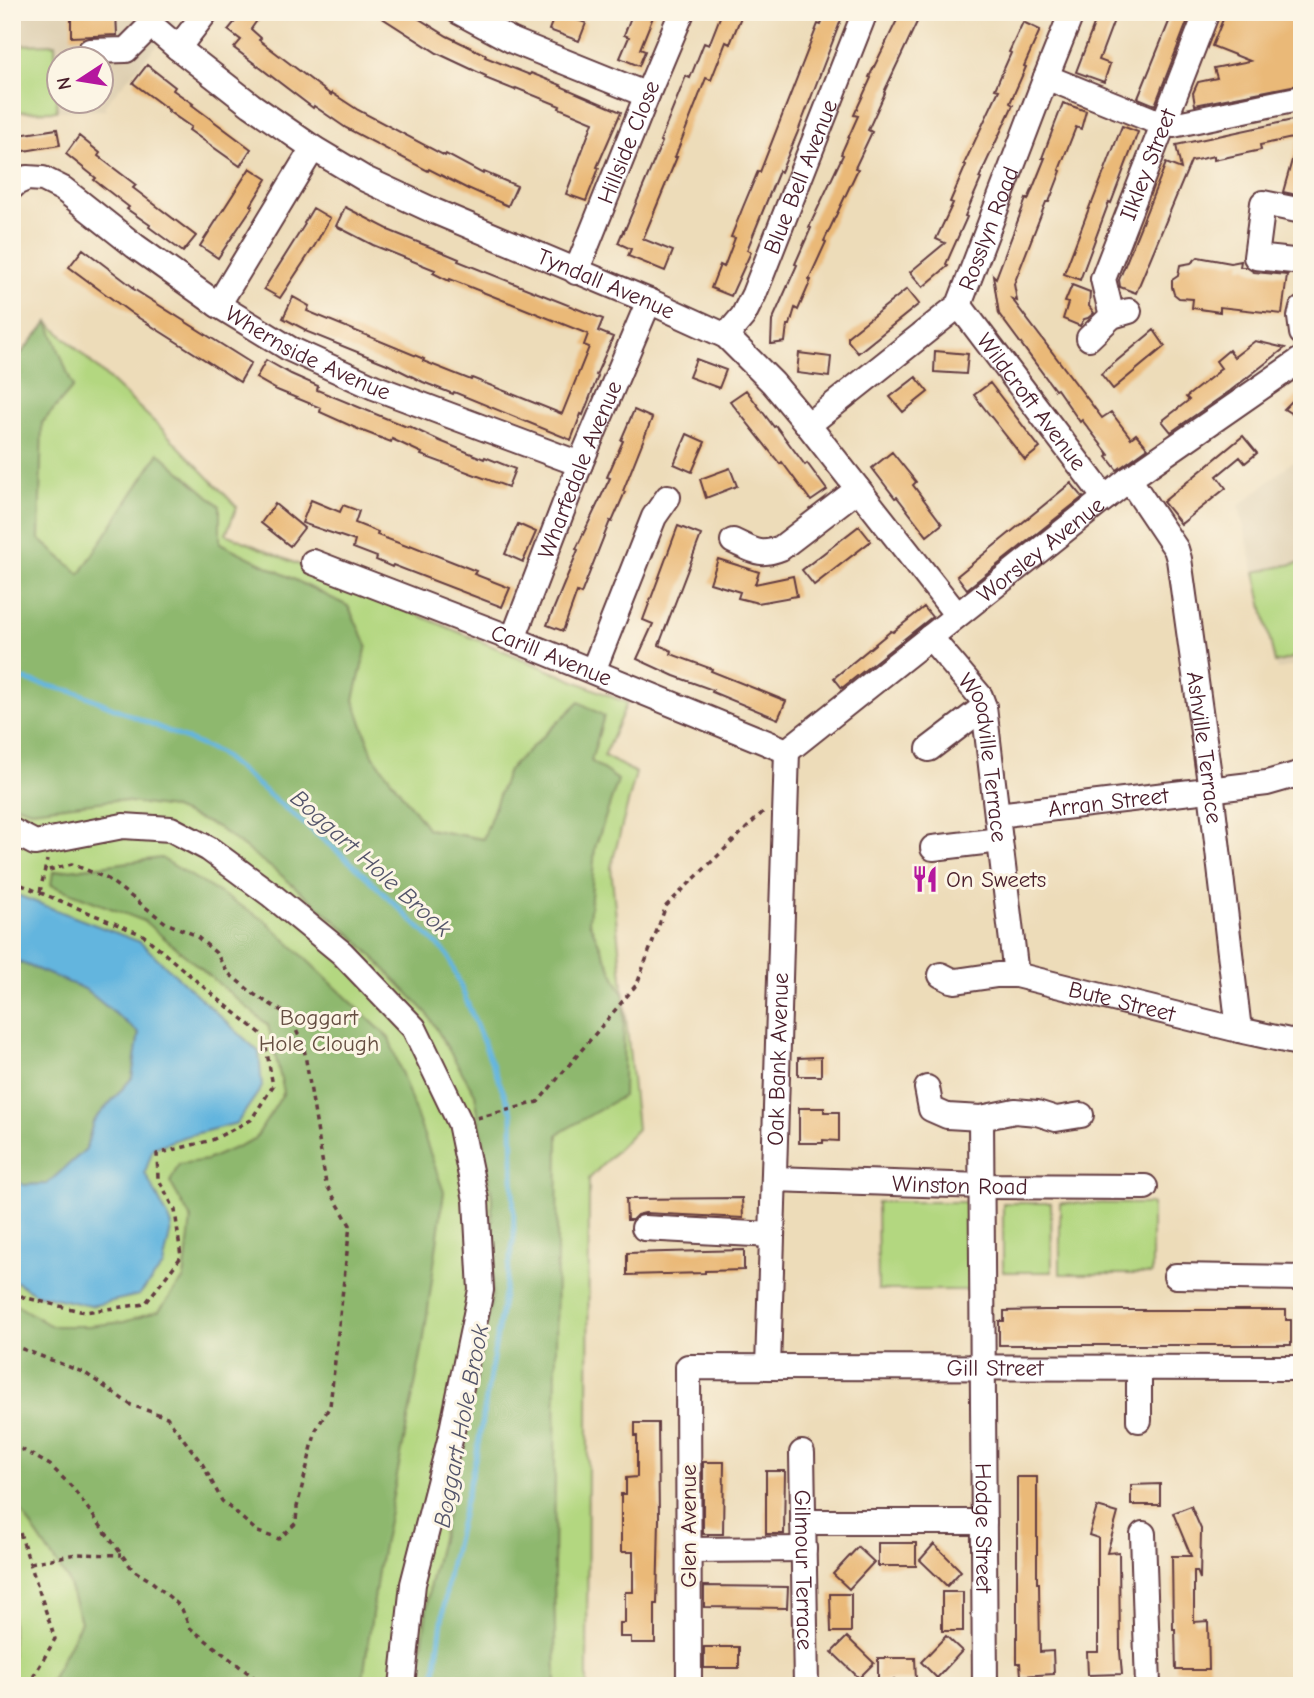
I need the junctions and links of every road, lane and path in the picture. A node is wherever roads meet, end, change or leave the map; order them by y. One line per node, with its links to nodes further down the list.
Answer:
1 (206, 12): 8 (street)
2 (458, 12): 7 (street)
3 (682, 12): 11 (street, Hillside Close)
4 (865, 12): 24 (street, Blue Bell Avenue)
5 (1072, 12): 10 (street, Rosslyn Road)
6 (1207, 12): 13 (street, Ilkley Street)
7 (494, 21): 11 (street)
8 (178, 48): 9 (street, Tyndall Avenue); 14 (street, Tyndall Avenue)
9 (116, 50)
10 (1046, 77): 13 (street); 21 (street, Rosslyn Road)
11 (647, 95): 18 (street, Hillside Close)
12 (1302, 97): 13 (street)
13 (1163, 122): 25 (street, Ilkley Street)
14 (313, 148): 18 (street, Tyndall Avenue); 20 (street)
15 (12, 187): 20 (street, Whernside Avenue)
16 (1302, 211): 17 (street)
17 (1302, 262)
18 (576, 272): 19 (street, Tyndall Avenue)
19 (649, 301): 24 (street, Tyndall Avenue); 28 (street, Wharfedale Avenue)
20 (218, 305): 28 (street, Whernside Avenue)
21 (959, 306): 27 (street, Rosslyn Road); 32 (street, Wildcroft Avenue)
22 (1302, 309): 23 (street)
23 (1302, 333)
24 (726, 336): 27 (street, Tyndall Avenue)
25 (1089, 338)
26 (1302, 359): 29 (street, Worsley Avenue)
27 (808, 425): 30 (street, Tyndall Avenue)
28 (580, 464): 37 (street, Wharfedale Avenue)
29 (1129, 479): 32 (street, Worsley Avenue); 44 (street, Ashville Terrace)
30 (858, 489): 33 (street); 35 (street, Tyndall Avenue)
31 (668, 497): 38 (street)
32 (1105, 498): 35 (street, Worsley Avenue)
33 (733, 541)
34 (313, 562): 37 (street, Carill Avenue)
35 (957, 615): 36 (street, Worsley Avenue)
36 (930, 637): 39 (street, Woodville Terrace); 41 (street, Worsley Avenue)
37 (513, 639): 38 (street, Carill Avenue)
38 (593, 671): 41 (street, Carill Avenue)
39 (984, 707): 40 (street); 45 (street, Woodville Terrace)
40 (929, 749)
41 (787, 751): 43 (street, Oak Bank Avenue)
42 (1302, 773): 44 (street, Arran Street)
43 (785, 790): 58 (path); 61 (street, Oak Bank Avenue)
44 (1211, 790): 45 (street, Arran Street); 55 (street, Ashville Terrace)
45 (997, 815): 47 (street, Woodville Terrace)
46 (12, 831): 88 (street)
47 (1000, 840): 48 (street); 54 (street, Woodville Terrace)
48 (933, 848)
49 (45, 871): 69 (path)
50 (43, 877): 52 (path)
51 (12, 881): 52 (path)
52 (40, 892): 68 (path)
53 (941, 975): 54 (street, Bute Street)
54 (1016, 975): 55 (street, Bute Street)
55 (1239, 1030): 56 (street, Bute Street)
56 (1302, 1042)
57 (927, 1088): 60 (street)
58 (500, 1112)
59 (1082, 1115): 60 (street)
60 (981, 1118): 62 (street, Hodge Street)
61 (774, 1179): 62 (street, Winston Road); 65 (street, Oak Bank Avenue)
62 (982, 1186): 63 (street, Winston Road); 72 (street, Hodge Street)
63 (1145, 1187)
64 (644, 1228): 65 (street)
65 (772, 1234): 71 (street, Oak Bank Avenue)
66 (1176, 1276): 67 (street)
67 (1302, 1278)
68 (12, 1288)
69 (12, 1345)
70 (688, 1367): 71 (street, Gill Street); 83 (street, Glen Avenue)
71 (768, 1367): 72 (street, Gill Street)
72 (983, 1368): 74 (street, Gill Street); 78 (street, Hodge Street)
73 (1302, 1368): 74 (street, Gill Street)
74 (1139, 1369): 75 (street)
75 (1139, 1420)
76 (12, 1444): 84 (path)
77 (802, 1453): 79 (street, Gilmour Terrace)
78 (984, 1521): 79 (street); 91 (street, Hodge Street)
79 (803, 1522): 82 (street, Gilmour Terrace)
80 (12, 1527): 85 (path)
81 (1143, 1534): 92 (street)
82 (804, 1549): 83 (street); 90 (street, Gilmour Terrace)
83 (689, 1550): 89 (street, Glen Avenue)
84 (121, 1555): 85 (path); 87 (path)
85 (30, 1563): 86 (path)
86 (28, 1686)
87 (265, 1686)
88 (402, 1686)
89 (689, 1686)
90 (807, 1686)
91 (985, 1686)
92 (1148, 1686)

